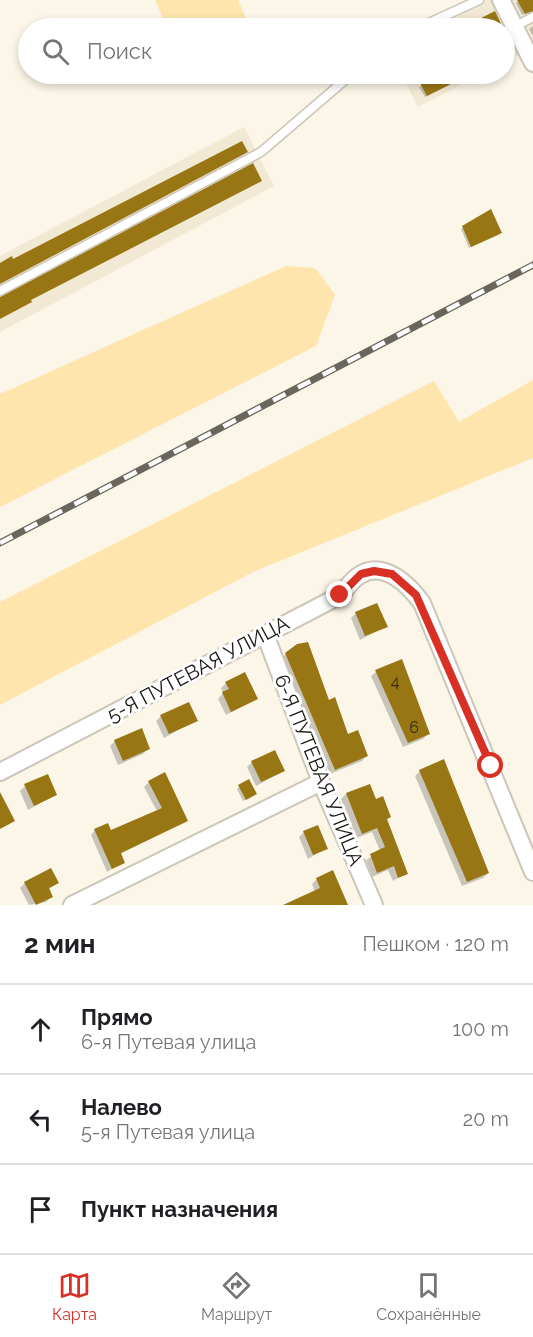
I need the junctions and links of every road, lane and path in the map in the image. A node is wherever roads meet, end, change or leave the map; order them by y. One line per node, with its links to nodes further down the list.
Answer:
1 (479, 0): 4 (lane)
2 (501, 0): 5 (street)
3 (533, 17): 6 (lane)
4 (440, 18)
5 (506, 18)
6 (515, 26)
7 (515, 38): 8 (street)
8 (533, 63)
9 (340, 84): 10 (lane)
10 (0, 291)
11 (265, 634): 12 (street, 5-Я ПУТЕВАЯ УЛИЦА); 13 (street, 6-Я ПУТЕВАЯ УЛИЦА); 14 (street, 5-Я ПУТЕВАЯ УЛИЦА)
12 (0, 772)
13 (321, 782): 15 (street); 16 (street, 6-Я ПУТЕВАЯ УЛИЦА)
14 (533, 872)
15 (72, 905)
16 (374, 905)

